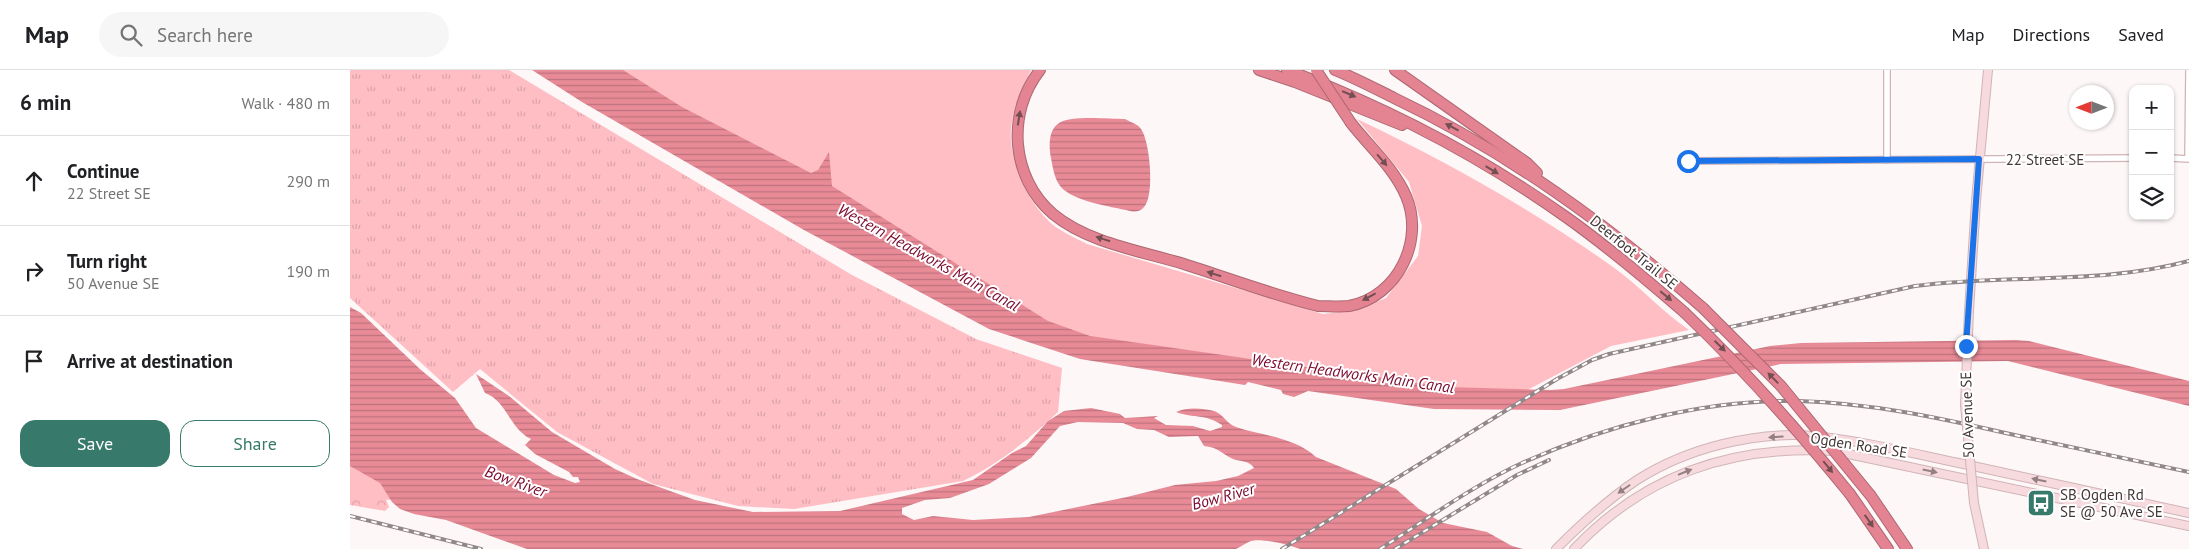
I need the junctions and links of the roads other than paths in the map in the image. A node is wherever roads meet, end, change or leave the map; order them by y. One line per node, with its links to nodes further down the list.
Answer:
1 (1040, 70): 4 (highway, one-way to 1, bridge)
2 (1258, 70): 10 (highway)
3 (1287, 70): 10 (highway, Deerfoot Trail SE, one-way to 10)
4 (1316, 70)
5 (1335, 70): 17 (highway, Deerfoot Trail SE, one-way to 5)
6 (1395, 70): 17 (highway)
7 (1887, 70): 15 (street)
8 (1988, 70): 14 (street, 50 Avenue SE)
9 (2189, 70): 13 (street)
10 (1441, 139): 24 (highway, Deerfoot Trail SE, one-way to 24, bridge)
11 (2129, 158): 14 (street, 22 Street SE)
12 (2174, 158): 13 (street)
13 (2188, 158)
14 (1979, 159): 15 (street, 22 Street SE); 26 (street, 50 Avenue SE, bridge)
15 (1887, 160): 16 (street, 22 Street SE)
16 (1688, 161)
17 (1554, 190): 25 (highway, Deerfoot Trail SE, one-way to 17, bridge)
18 (2189, 513): 22 (street, Ogden Road SE, one-way to 22)
19 (2176, 523): 20 (street, Ogden Road SE); 21 (street); 23 (street, Ogden Road SE, one-way to 19)
20 (2189, 526)
21 (2189, 530)
22 (1557, 548)
23 (1574, 549)
24 (1888, 549)
25 (1907, 549)
26 (1984, 549)

